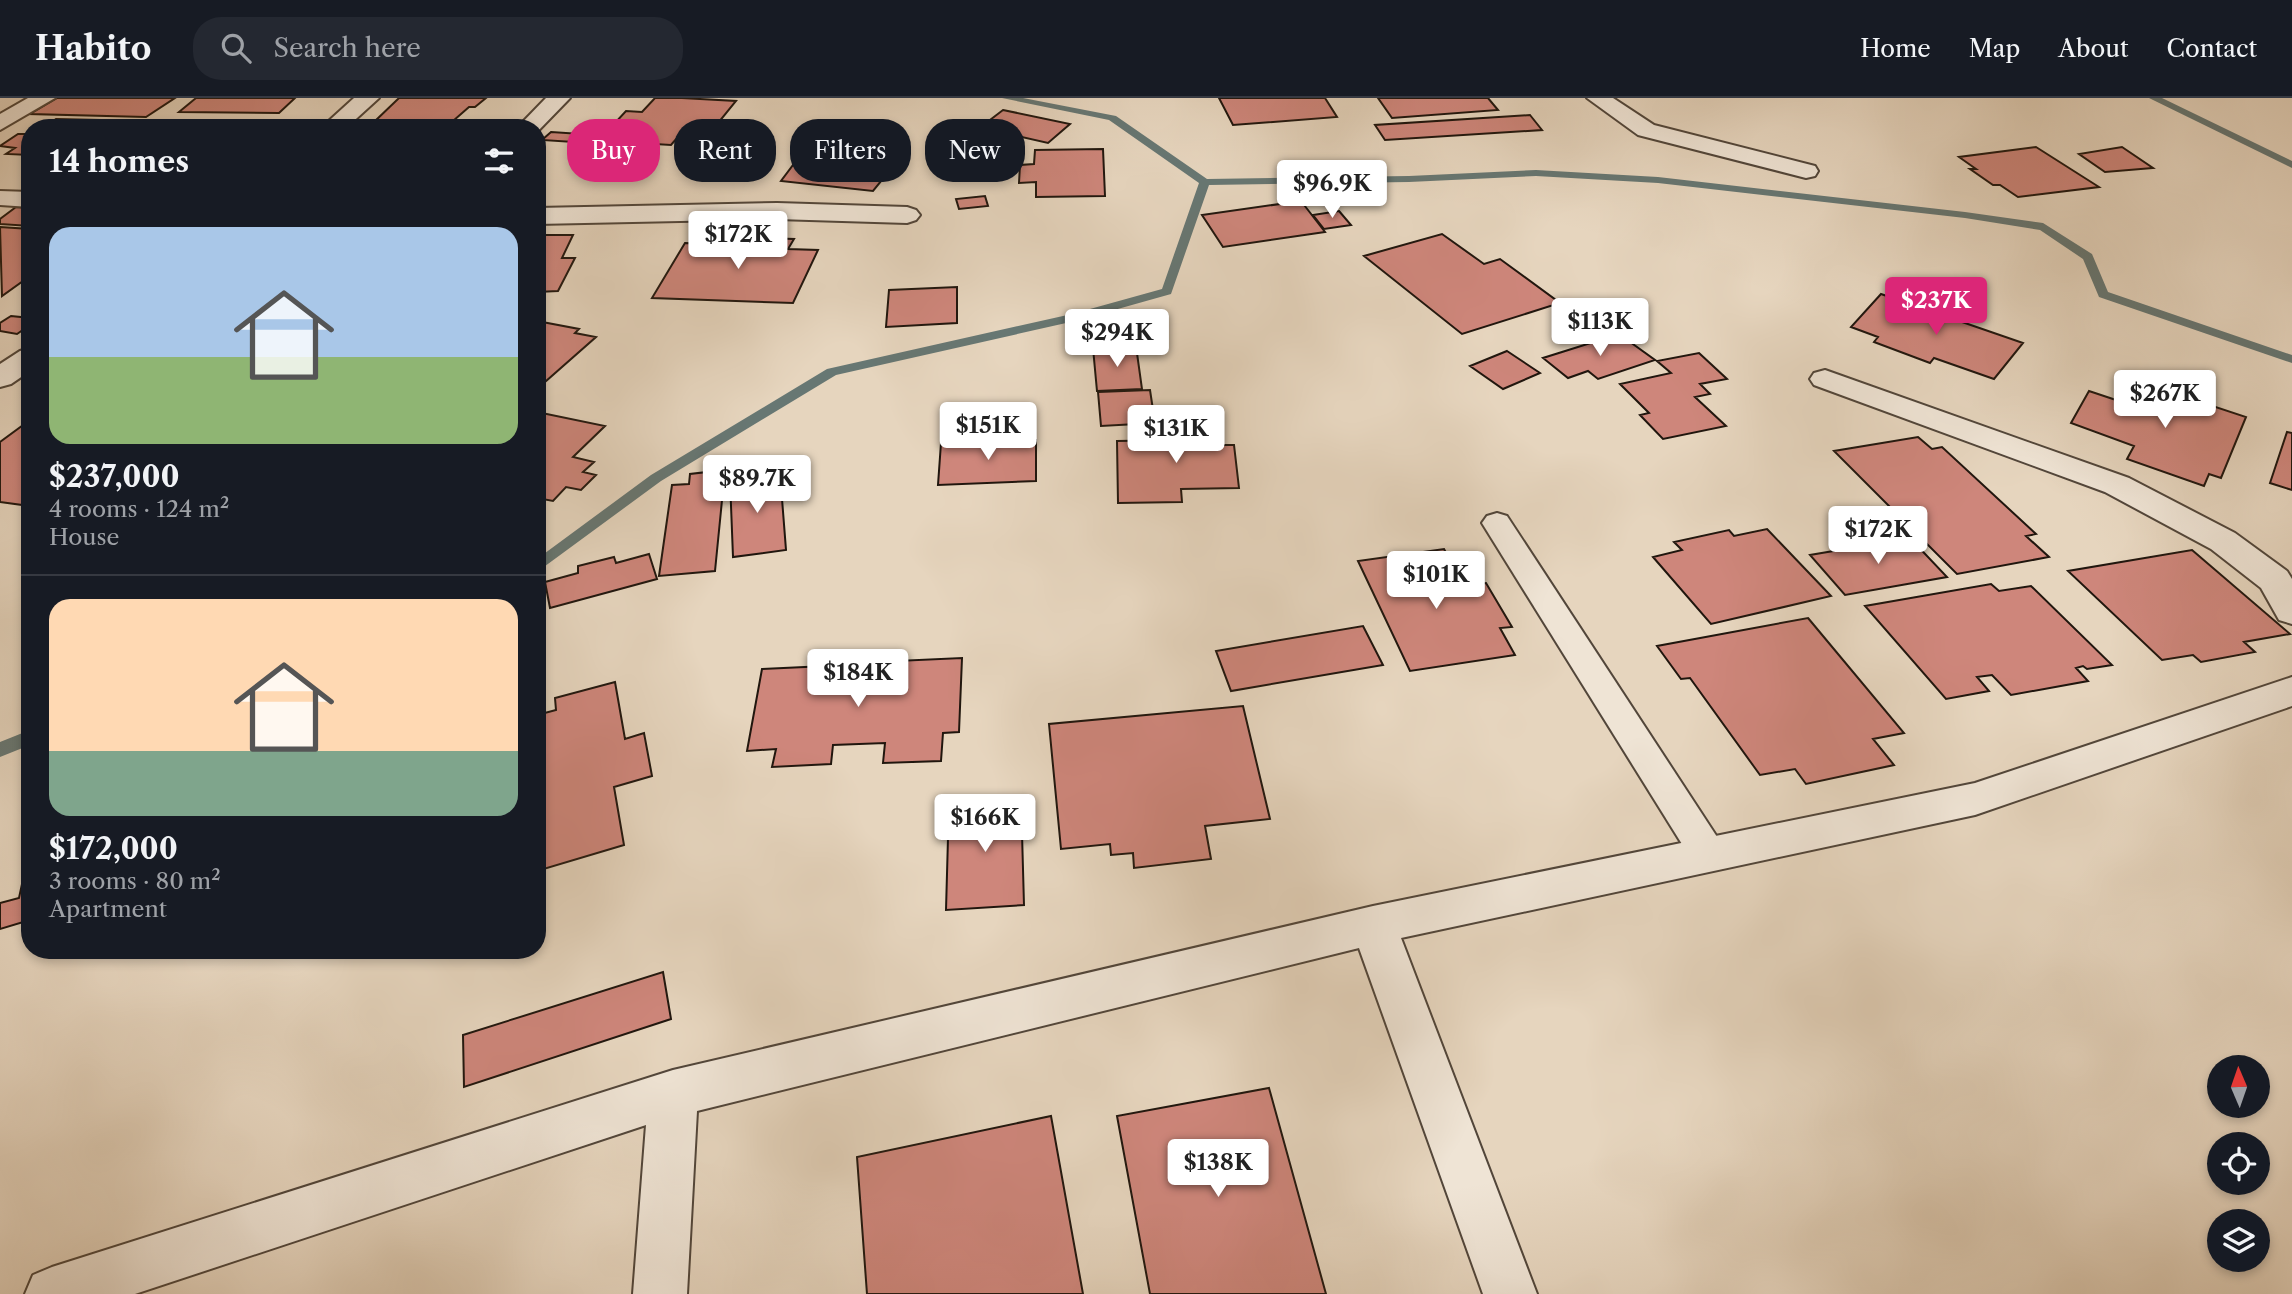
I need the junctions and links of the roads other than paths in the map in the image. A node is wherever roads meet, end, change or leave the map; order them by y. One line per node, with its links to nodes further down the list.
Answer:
1 (44, 98): 7 (street)
2 (368, 98): 5 (street)
3 (559, 98): 6 (street)
4 (1598, 98): 8 (street)
5 (343, 119)
6 (537, 119)
7 (0, 123)
8 (1806, 171)
9 (0, 198): 10 (street)
10 (21, 200)
11 (907, 215): 12 (street)
12 (546, 216)
13 (21, 363): 14 (street)
14 (0, 378)
15 (1825, 379): 17 (street)
16 (1497, 523): 19 (lane)
17 (2292, 611)
18 (2292, 691): 19 (street)
19 (1708, 854): 20 (street)
20 (1373, 925): 21 (street); 24 (street)
21 (673, 1093): 22 (street); 23 (street)
22 (52, 1294)
23 (660, 1294)
24 (1510, 1294)

